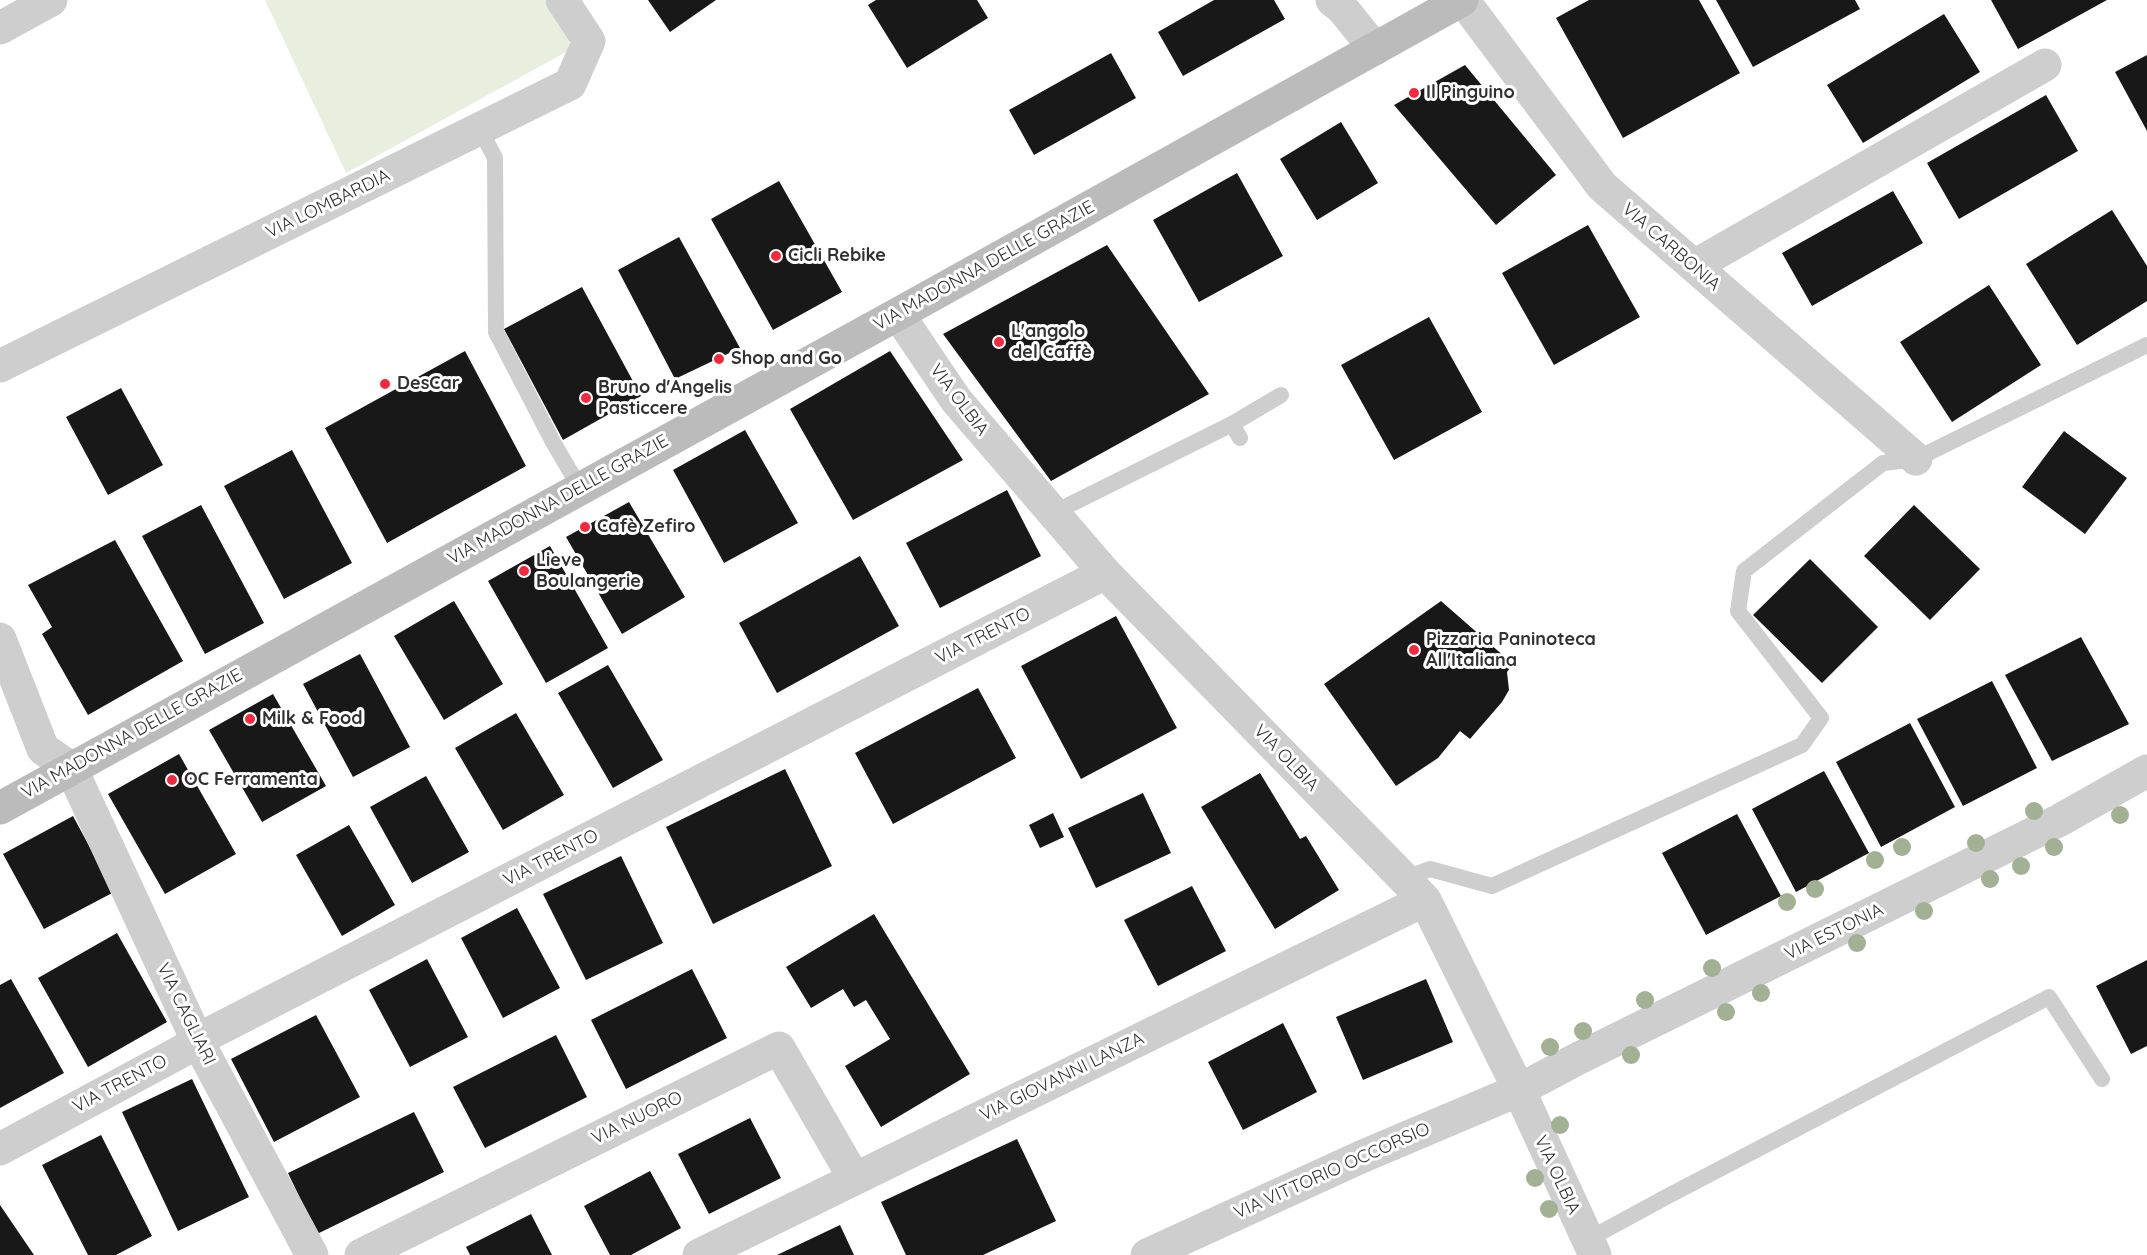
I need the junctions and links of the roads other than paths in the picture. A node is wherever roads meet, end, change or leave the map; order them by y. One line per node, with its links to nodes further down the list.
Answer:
1 (51, 0): 5 (street)
2 (562, 0): 8 (street, VIA LOMBARDIA)
3 (1332, 0): 6 (street)
4 (1463, 0): 6 (street, VIA MADONNA DELLE GRAZIE); 9 (street, VIA CARBONIA)
5 (0, 27)
6 (1375, 49): 10 (street, VIA MADONNA DELLE GRAZIE)
7 (2046, 65): 9 (street)
8 (480, 129): 12 (street, VIA LOMBARDIA); 15 (lane)
9 (1694, 266): 14 (street, VIA CARBONIA)
10 (898, 314): 15 (street, VIA MADONNA DELLE GRAZIE); 16 (street, VIA OLBIA)
11 (2147, 345): 14 (lane)
12 (0, 366)
13 (1281, 395): 16 (lane)
14 (1916, 459): 22 (lane)
15 (580, 488): 19 (street, VIA MADONNA DELLE GRAZIE)
16 (1053, 513): 17 (street, VIA OLBIA)
17 (1105, 573): 22 (street, VIA OLBIA); 23 (street, VIA TRENTO)
18 (0, 639): 19 (street)
19 (71, 768): 21 (street, VIA MADONNA DELLE GRAZIE); 23 (street, VIA CAGLIARI)
20 (2147, 771): 25 (street, VIA ESTONIA)
21 (0, 807)
22 (1415, 889): 25 (street, VIA OLBIA); 27 (street, VIA GIOVANNI LANZA)
23 (198, 1040): 26 (street, VIA TRENTO); 29 (street, VIA CAGLIARI)
24 (2102, 1079): 28 (lane)
25 (1519, 1090): 28 (street, VIA OLBIA); 32 (street, VIA VITTORIO OCCORSIO)
26 (0, 1149)
27 (854, 1178): 30 (street, VIA NUORO); 31 (street, VIA GIOVANNI LANZA)
28 (1591, 1248)
29 (312, 1255)
30 (361, 1255)
31 (699, 1255)
32 (1147, 1255)

